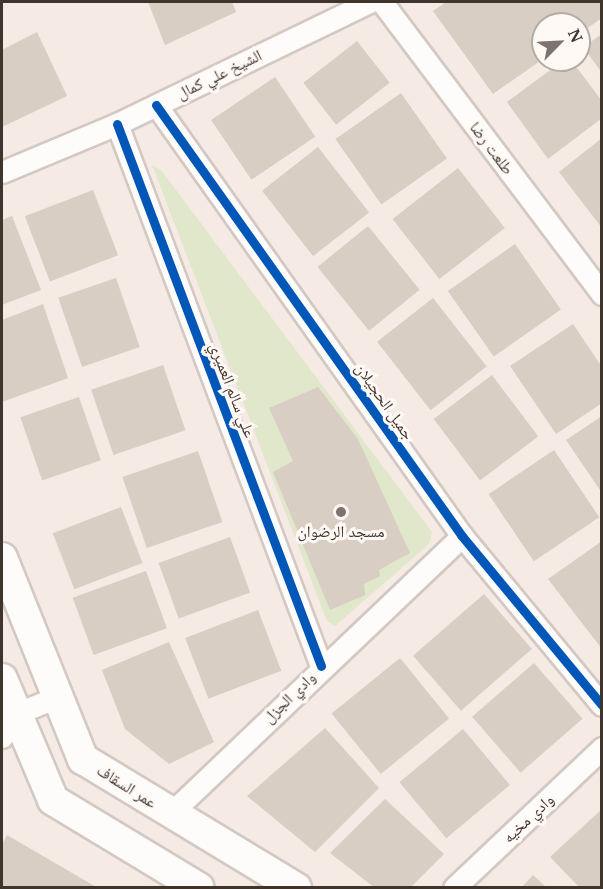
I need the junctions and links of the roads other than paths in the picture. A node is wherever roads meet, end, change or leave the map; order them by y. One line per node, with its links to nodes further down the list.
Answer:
1 (369, 2): 3 (street, الشيخ علي كمال)
2 (382, 2): 6 (street, طلعت رضا)
3 (156, 105): 4 (street, الشيخ علي كمال); 7 (street, جميل الحجيلان)
4 (117, 124): 5 (street, الشيخ علي كمال); 9 (street, علي سالم العميري)
5 (2, 172)
6 (602, 294)
7 (462, 536): 9 (street, وادي الجزل); 12 (street, جميل الحجيلان)
8 (2, 558): 11 (street, عمر السقاف)
9 (321, 666): 15 (street, وادي الجزل)
10 (2, 679): 13 (street)
11 (55, 698): 13 (street); 15 (street, عمر السقاف)
12 (602, 705)
13 (8, 725): 16 (street)
14 (602, 748): 18 (street, وادي مخيه)
15 (171, 813): 17 (street, عمر السقاف)
16 (199, 888)
17 (296, 888)
18 (454, 888)

